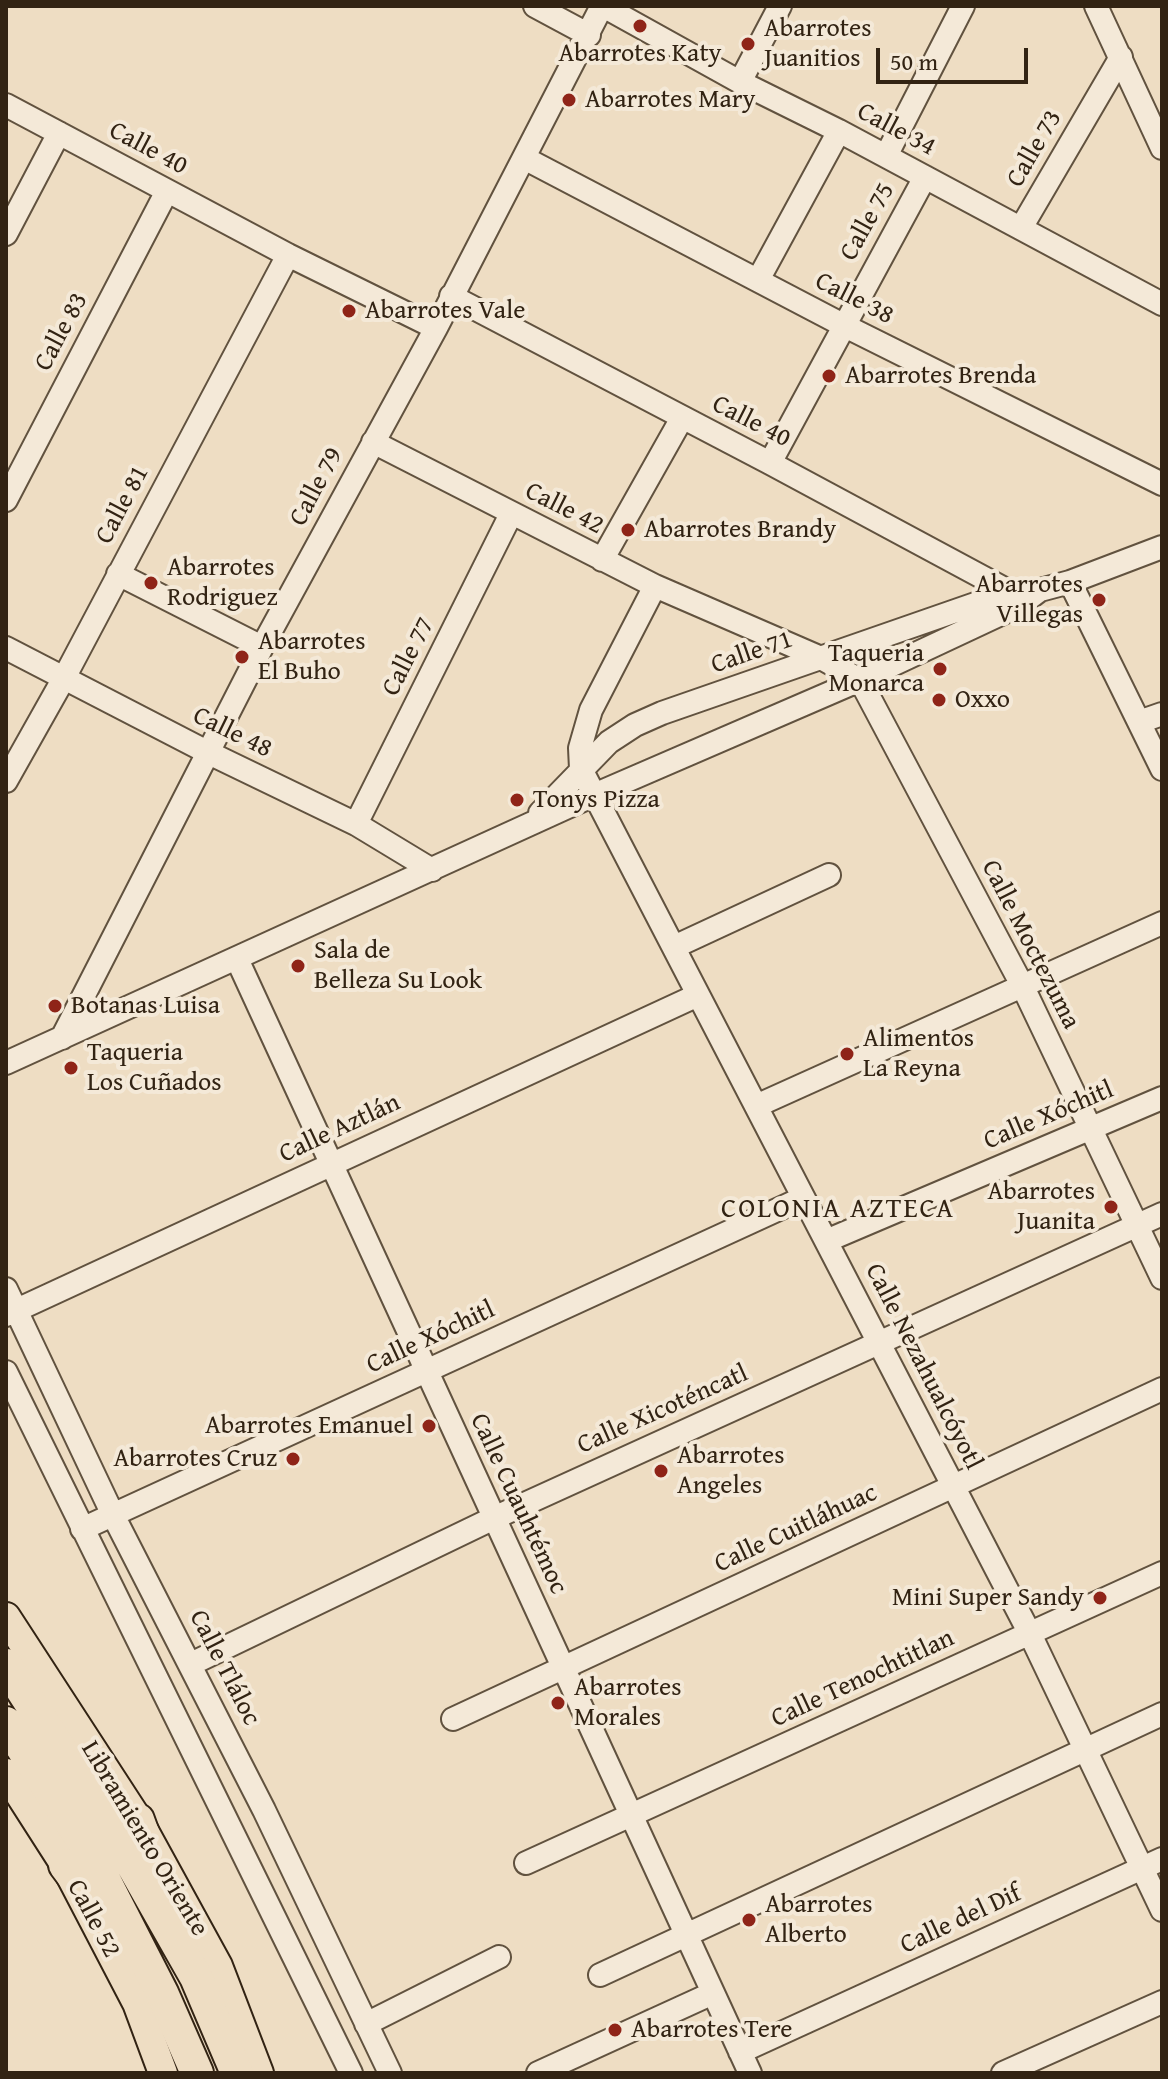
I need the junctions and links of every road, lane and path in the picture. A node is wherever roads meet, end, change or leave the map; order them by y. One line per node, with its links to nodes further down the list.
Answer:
1 (535, 6): 6 (street)
2 (602, 6): 6 (street, Calle 79); 8 (street, Calle 34)
3 (780, 6): 8 (street)
4 (963, 6): 13 (street, Calle 75)
5 (1096, 6): 7 (street)
6 (589, 35): 14 (street, Calle 79)
7 (1121, 57): 12 (street); 17 (street, Calle 73)
8 (740, 82): 10 (street, Calle 34)
9 (6, 105): 11 (street, Calle 40)
10 (839, 131): 13 (street, Calle 34); 20 (street)
11 (59, 133): 16 (street, Calle 40); 18 (street)
12 (1162, 148)
13 (886, 156): 15 (street, Calle 34)
14 (524, 158): 20 (street, Calle 38); 21 (street, Calle 79)
15 (925, 177): 17 (street, Calle 34); 23 (street, Calle 75)
16 (167, 191): 19 (street, Calle 40); 29 (street, Calle 83)
17 (1021, 228): 22 (street, Calle 34)
18 (6, 234)
19 (288, 255): 24 (street, Calle 40); 33 (street, Calle 81)
20 (758, 280): 23 (street, Calle 38)
21 (451, 296): 24 (street, Calle 79); 25 (street, Calle 40)
22 (1162, 304)
23 (843, 325): 27 (street, Calle 75); 28 (street, Calle 38)
24 (436, 328): 26 (street, Calle 79)
25 (682, 418): 27 (street, Calle 40); 32 (street)
26 (373, 442): 30 (street, Calle 42); 37 (street, Calle 79)
27 (770, 463): 36 (street, Calle 40)
28 (1162, 484)
29 (6, 500)
30 (511, 514): 32 (street, Calle 42); 49 (street, Calle 77)
31 (1162, 547): 34 (street, Calle 71)
32 (602, 560): 35 (street, Calle 42)
33 (118, 574): 37 (street); 40 (street, Calle 81)
34 (1070, 582): 36 (street, Calle 71); 43 (street)
35 (655, 586): 39 (street, Calle 42); 45 (street)
36 (1015, 599): 39 (street, Calle 71); 41 (street, Calle 71)
37 (262, 647): 44 (street, Calle 79)
38 (6, 648): 40 (street, Calle 48)
39 (821, 658): 41 (street); 45 (street, Calle 71)
40 (64, 678): 44 (street, Calle 48); 47 (street, Calle 81)
41 (860, 680): 48 (street, Calle 71); 56 (street, Calle Moctezuma)
42 (1162, 714): 43 (street)
43 (1139, 722): 46 (street)
44 (209, 753): 49 (street, Calle 48); 58 (street, Calle 79)
45 (581, 769): 48 (street, Calle Nezahualcóyotl); 50 (street, Calle 71)
46 (1162, 769)
47 (6, 781)
48 (594, 795): 50 (street, Calle 71); 54 (street, Calle Nezahualcóyotl)
49 (356, 824): 51 (street, Calle 48)
50 (517, 832): 51 (street, Calle 71)
51 (432, 870): 55 (street, Calle 71)
52 (829, 875): 54 (street)
53 (1162, 923): 56 (street)
54 (674, 947): 57 (street, Calle Nezahualcóyotl)
55 (237, 959): 58 (street, Calle 71); 63 (street, Calle Cuauhtémoc)
56 (1023, 987): 61 (street); 62 (street, Calle Moctezuma)
57 (698, 995): 61 (street, Calle Nezahualcóyotl); 63 (street, Calle Aztlán)
58 (62, 1038): 59 (street, Calle 71)
59 (6, 1063)
60 (1162, 1098): 62 (street, Calle Xóchitl)
61 (756, 1106): 64 (street, Calle Nezahualcóyotl)
62 (1090, 1129): 66 (street, Calle Moctezuma); 67 (street, Calle Xóchitl)
63 (331, 1165): 70 (street, Calle Aztlán); 72 (street, Calle Cuauhtémoc)
64 (803, 1198): 67 (street, Calle Nezahualcóyotl); 72 (street, Calle Xóchitl)
65 (1162, 1214): 66 (street, Calle Xicoténcatl)
66 (1137, 1225): 68 (street, Calle Moctezuma); 71 (street, Calle Xicoténcatl)
67 (826, 1241): 71 (street, Calle Nezahualcóyotl)
68 (1162, 1278)
69 (6, 1289): 70 (street, Calle Tláloc)
70 (11, 1313): 76 (street, Calle Tláloc)
71 (879, 1343): 75 (street, Calle Nezahualcóyotl); 77 (street, Calle Xicoténcatl)
72 (426, 1371): 76 (street, Calle Xóchitl); 77 (street, Calle Cuauhtémoc)
73 (6, 1372): 78 (street)
74 (1162, 1389): 75 (street, Calle Cuitláhuac)
75 (953, 1486): 81 (street, Calle Nezahualcóyotl); 84 (street, Calle Cuitláhuac)
76 (113, 1515): 78 (street, Calle Xóchitl); 82 (street, Calle Tláloc)
77 (494, 1518): 82 (street, Calle Xicoténcatl); 84 (street, Calle Cuauhtémoc)
78 (82, 1529): 92 (street)
79 (1162, 1573): 81 (street, Calle Tenochtitlan)
80 (6, 1617): 93 (main road, Libramiento Oriente)
81 (1030, 1634): 88 (street, Calle Nezahualcóyotl); 91 (street, Calle Tenochtitlan)
82 (191, 1664): 90 (street, Calle Tláloc)
83 (6, 1665): 93 (highway, Libramiento Oriente)
84 (563, 1668): 86 (street, Calle Cuitláhuac); 91 (street, Calle Cuauhtémoc)
85 (1162, 1714): 88 (street)
86 (453, 1719)
87 (6, 1723): 93 (highway, Libramiento Oriente)
88 (1087, 1749): 95 (street, Calle Nezahualcóyotl); 97 (street)
89 (6, 1773): 93 (main road, Calle 52)
90 (264, 1810): 92 (street); 98 (street, Calle Tláloc)
91 (632, 1816): 94 (street, Calle Tenochtitlan); 97 (street, Calle Cuauhtémoc)
92 (231, 1827): 99 (street)
93 (102, 1843): 102 (highway, Libramiento Oriente); 107 (main road, Calle 52); 110 (highway, Libramiento Oriente); 111 (main road, Libramiento Oriente)
94 (526, 1863)
95 (1152, 1864): 96 (street, Calle Nezahualcóyotl); 106 (street, Calle del Dif)
96 (1162, 1910)
97 (686, 1935): 101 (street); 103 (street, Calle Cuauhtémoc)
98 (325, 1938): 99 (street); 105 (street, Calle Tláloc)
99 (293, 1955): 112 (street)
100 (499, 1957): 105 (street)
101 (600, 1975)
102 (162, 1993): 108 (highway); 109 (highway, Libramiento Oriente)
103 (713, 1993): 106 (street, Calle Cuauhtémoc); 114 (street)
104 (1162, 2002): 116 (street)
105 (366, 2024): 113 (street, Calle Tláloc)
106 (740, 2052): 115 (street, Calle Cuauhtémoc)
107 (163, 2073)
108 (173, 2073)
109 (197, 2073)
110 (237, 2073)
111 (259, 2073)
112 (351, 2073)
113 (390, 2073)
114 (538, 2073)
115 (750, 2073)
116 (1005, 2073)

